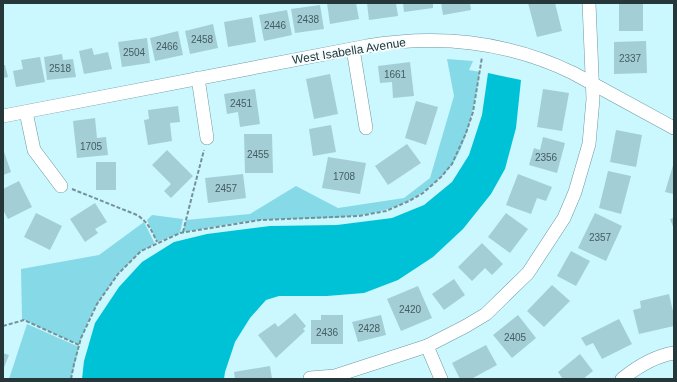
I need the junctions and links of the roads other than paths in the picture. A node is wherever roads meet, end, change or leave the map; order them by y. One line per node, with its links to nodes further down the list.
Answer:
1 (588, 3): 4 (street)
2 (353, 49): 3 (street, West Isabella Avenue); 4 (street, West Isabella Avenue); 7 (street)
3 (198, 78): 5 (street, West Isabella Avenue); 9 (street)
4 (593, 85): 8 (street, West Isabella Avenue); 11 (street)
5 (26, 112): 6 (street, West Isabella Avenue); 10 (street)
6 (3, 116)
7 (366, 128)
8 (674, 128)
9 (207, 138)
10 (61, 186)
11 (427, 346): 13 (street); 14 (street)
12 (674, 353): 15 (street)
13 (310, 378)
14 (441, 379)
15 (622, 379)

